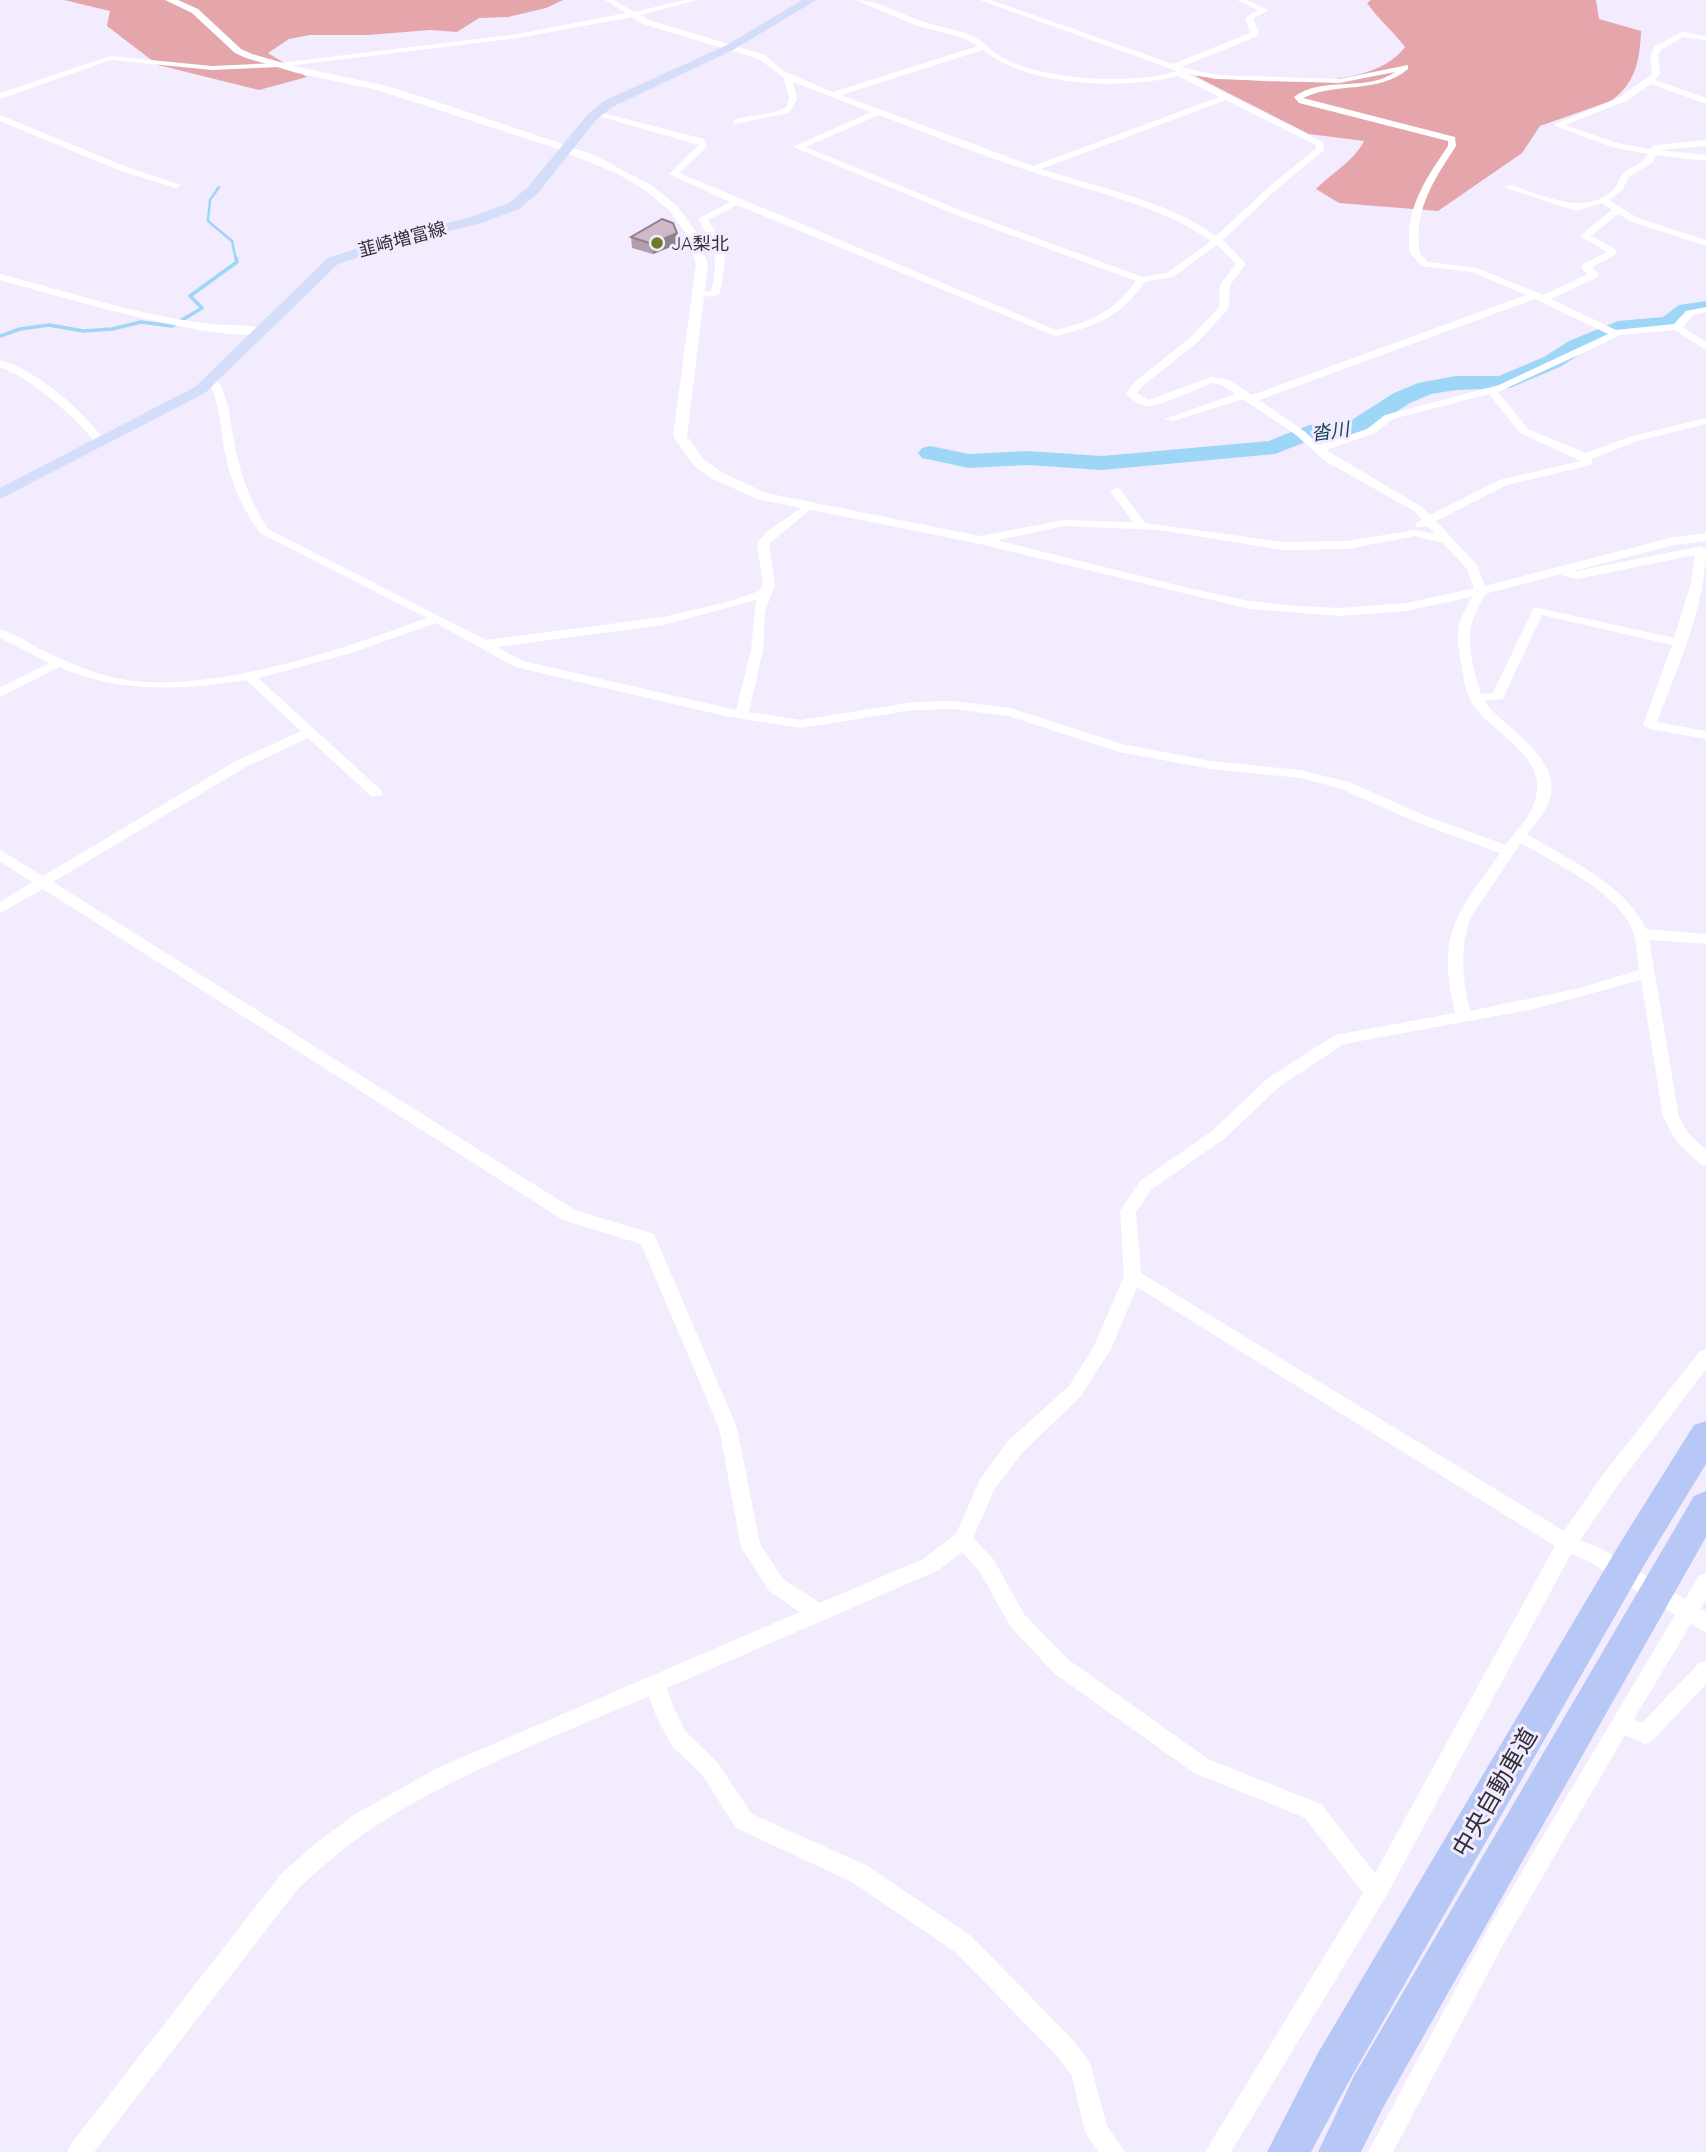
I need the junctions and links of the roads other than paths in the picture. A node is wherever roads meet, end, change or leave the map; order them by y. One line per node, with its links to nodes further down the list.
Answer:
1 (170, 0): 12 (street)
2 (610, 0): 8 (street)
3 (694, 0): 8 (street)
4 (810, 0): 11 (main road, 韮崎増富線)
5 (859, 0): 10 (street)
6 (984, 0): 13 (street)
7 (1241, 0): 13 (street)
8 (631, 15): 11 (street); 12 (street)
9 (1706, 38): 15 (street)
10 (984, 47): 13 (street); 16 (street)
11 (729, 48): 14 (street); 21 (main road, 韮崎増富線)
12 (279, 65): 17 (street); 25 (street)
13 (1178, 70): 18 (street); 39 (street)
14 (787, 77): 16 (street); 23 (street)
15 (1650, 81): 19 (street); 26 (street)
16 (832, 94): 20 (street)
17 (0, 96)
18 (1226, 97): 28 (street); 34 (street)
19 (1706, 101)
20 (879, 112): 28 (street); 37 (street)
21 (598, 113): 25 (main road, 韮崎増富線); 32 (street)
22 (0, 118): 29 (street)
23 (737, 122)
24 (1706, 143): 26 (street)
25 (567, 150): 38 (street); 43 (main road, 韮崎増富線)
26 (1653, 152): 27 (street); 31 (street)
27 (1706, 158)
28 (1033, 169): 34 (street)
29 (176, 185)
30 (1508, 187): 31 (street)
31 (1603, 200): 33 (street)
32 (737, 202): 37 (street); 38 (street)
33 (1616, 211): 35 (street); 39 (street)
34 (1216, 239): 37 (street); 50 (street)
35 (1706, 243)
36 (0, 277): 42 (street)
37 (1142, 279)
38 (699, 295): 58 (street)
39 (1539, 297): 44 (street); 50 (street)
40 (1706, 310): 41 (street)
41 (1677, 327): 44 (street); 45 (street)
42 (225, 331): 43 (street); 46 (street)
43 (260, 331): 46 (main road, 韮崎増富線)
44 (1616, 334): 49 (street)
45 (1706, 347)
46 (240, 350): 48 (main road, 韮崎増富線)
47 (0, 363): 53 (street)
48 (212, 380): 53 (main road, 韮崎増富線); 69 (street)
49 (1492, 391): 54 (street); 55 (street)
50 (1248, 397): 51 (street); 54 (street)
51 (1169, 419)
52 (1706, 421): 55 (street)
53 (101, 442): 57 (main road, 韮崎増富線)
54 (1318, 449): 59 (street)
55 (1586, 457): 59 (street)
56 (1116, 491): 60 (street)
57 (0, 494)
58 (807, 507): 63 (street); 68 (street)
59 (1430, 520): 61 (street); 64 (street)
60 (1142, 526): 61 (street); 63 (street)
61 (1396, 536): 64 (street)
62 (1706, 537): 65 (street)
63 (980, 540): 66 (street)
64 (1447, 540): 66 (street)
65 (1561, 571): 66 (street); 67 (street)
66 (1481, 591): 76 (street)
67 (1701, 592): 71 (street)
68 (764, 593): 72 (street); 77 (street)
69 (438, 618): 72 (street); 74 (street)
70 (0, 633): 73 (street)
71 (1680, 643): 76 (street); 79 (street)
72 (487, 644): 77 (street)
73 (60, 662): 74 (street); 75 (street)
74 (249, 676): 78 (street)
75 (0, 693)
76 (1477, 698): 81 (street)
77 (742, 714): 82 (street)
78 (310, 733): 80 (street); 84 (street)
79 (1706, 735)
80 (376, 793)
81 (1520, 836): 82 (street); 86 (street)
82 (1510, 852): 89 (street)
83 (0, 855): 84 (street)
84 (43, 882): 85 (street); 98 (street)
85 (0, 908)
86 (1641, 934): 87 (street); 88 (street)
87 (1706, 939)
88 (1648, 972): 89 (street); 90 (street)
89 (1464, 1017): 91 (street)
90 (1706, 1160)
91 (1133, 1276): 95 (street); 96 (street)
92 (1706, 1356): 96 (street)
93 (1706, 1435): 107 (highway, 中央自動車道)
94 (1706, 1506): 108 (highway, 中央自動車道)
95 (963, 1540): 98 (street); 103 (street)
96 (1567, 1543): 99 (street); 103 (street)
97 (1706, 1582): 102 (street)
98 (820, 1614): 101 (street)
99 (1706, 1623)
100 (1706, 1670): 102 (street)
101 (656, 1684): 104 (street); 105 (street)
102 (1620, 1723): 109 (street)
103 (1376, 1892): 106 (street)
104 (79, 2152)
105 (1113, 2152)
106 (1217, 2152)
107 (1288, 2152)
108 (1339, 2152)
109 (1380, 2152)

